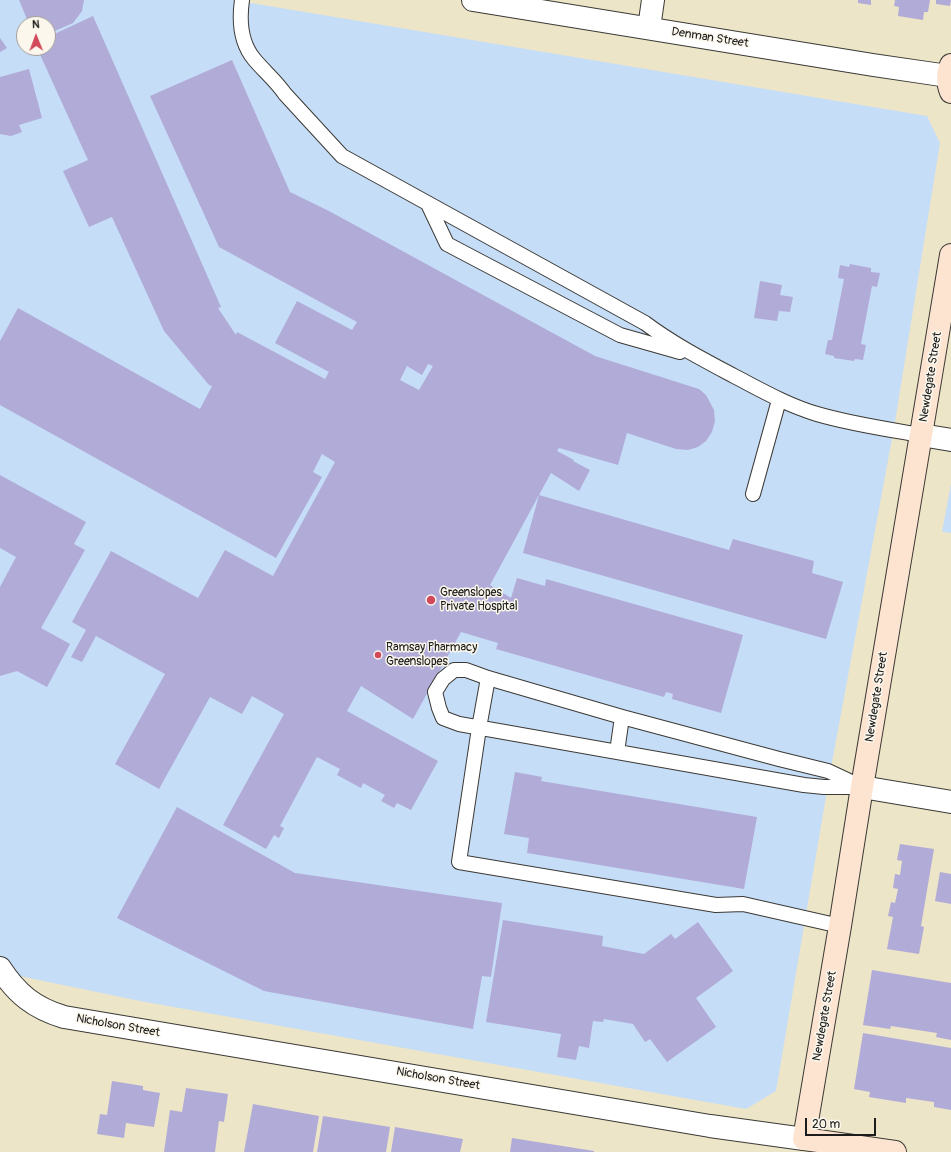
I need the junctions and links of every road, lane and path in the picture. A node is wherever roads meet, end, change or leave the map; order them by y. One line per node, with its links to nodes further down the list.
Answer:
1 (242, 0): 6 (lane)
2 (473, 0): 4 (street, Denman Street)
3 (653, 0): 4 (street)
4 (648, 28): 5 (street, Denman Street)
5 (950, 78)
6 (428, 204): 8 (lane); 8 (lane)
7 (951, 255): 10 (street, Newdegate Street)
8 (701, 358): 9 (lane)
9 (779, 400): 10 (lane); 12 (lane)
10 (921, 435): 11 (street); 17 (street, Newdegate Street)
11 (951, 440)
12 (753, 494)
13 (488, 678): 14 (lane); 15 (lane); 15 (lane)
14 (622, 717): 16 (lane); 17 (lane)
15 (479, 728): 16 (lane); 19 (lane)
16 (617, 752): 17 (lane)
17 (862, 787): 18 (street); 19 (street, Newdegate Street)
18 (951, 802)
19 (840, 926): 21 (street, Newdegate Street)
20 (0, 968): 21 (street, Nicholson Street)
21 (804, 1139): 22 (street, Nicholson Street)
22 (895, 1152)

